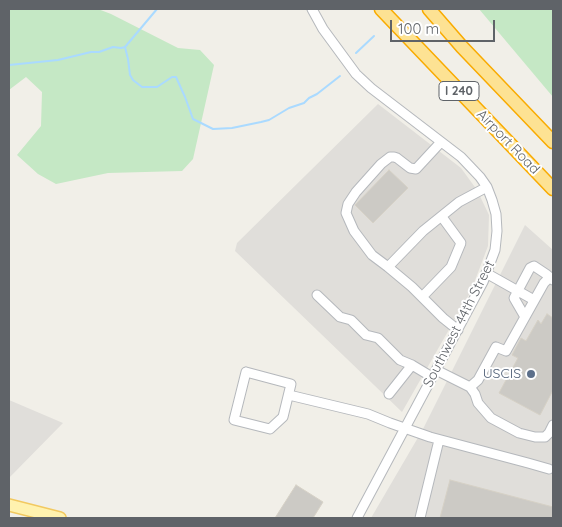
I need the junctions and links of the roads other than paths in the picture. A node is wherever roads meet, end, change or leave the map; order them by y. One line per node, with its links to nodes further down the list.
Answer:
1 (312, 9): 4 (street, Southwest 44th Street)
2 (381, 9): 7 (highway, Airport Road / I 240)
3 (428, 9): 5 (highway, I 240)
4 (441, 142): 6 (street, Southwest 44th Street); 9 (street)
5 (553, 142)
6 (487, 187): 8 (street); 10 (street, Southwest 44th Street)
7 (553, 190)
8 (442, 217): 9 (street); 14 (street)
9 (388, 267): 14 (street)
10 (486, 273): 12 (street); 17 (street, Southwest 44th Street)
11 (552, 279): 12 (street); 15 (street)
12 (518, 291): 15 (street); 16 (street)
13 (317, 295): 18 (street)
14 (422, 297): 17 (street)
15 (534, 300): 16 (street)
16 (525, 317): 20 (street)
17 (458, 330): 19 (street, Southwest 44th Street)
18 (412, 366): 19 (street); 21 (street)
19 (434, 374): 20 (street); 24 (street, Southwest 44th Street)
20 (470, 387): 23 (street)
21 (389, 394)
22 (289, 395): 22 (street); 24 (street)
23 (553, 426)
24 (405, 429): 25 (street); 29 (street, Southwest 44th Street)
25 (439, 440): 26 (street); 30 (street)
26 (549, 469)
27 (9, 505): 28 (main road)
28 (60, 518)
29 (357, 518)
30 (420, 518)

